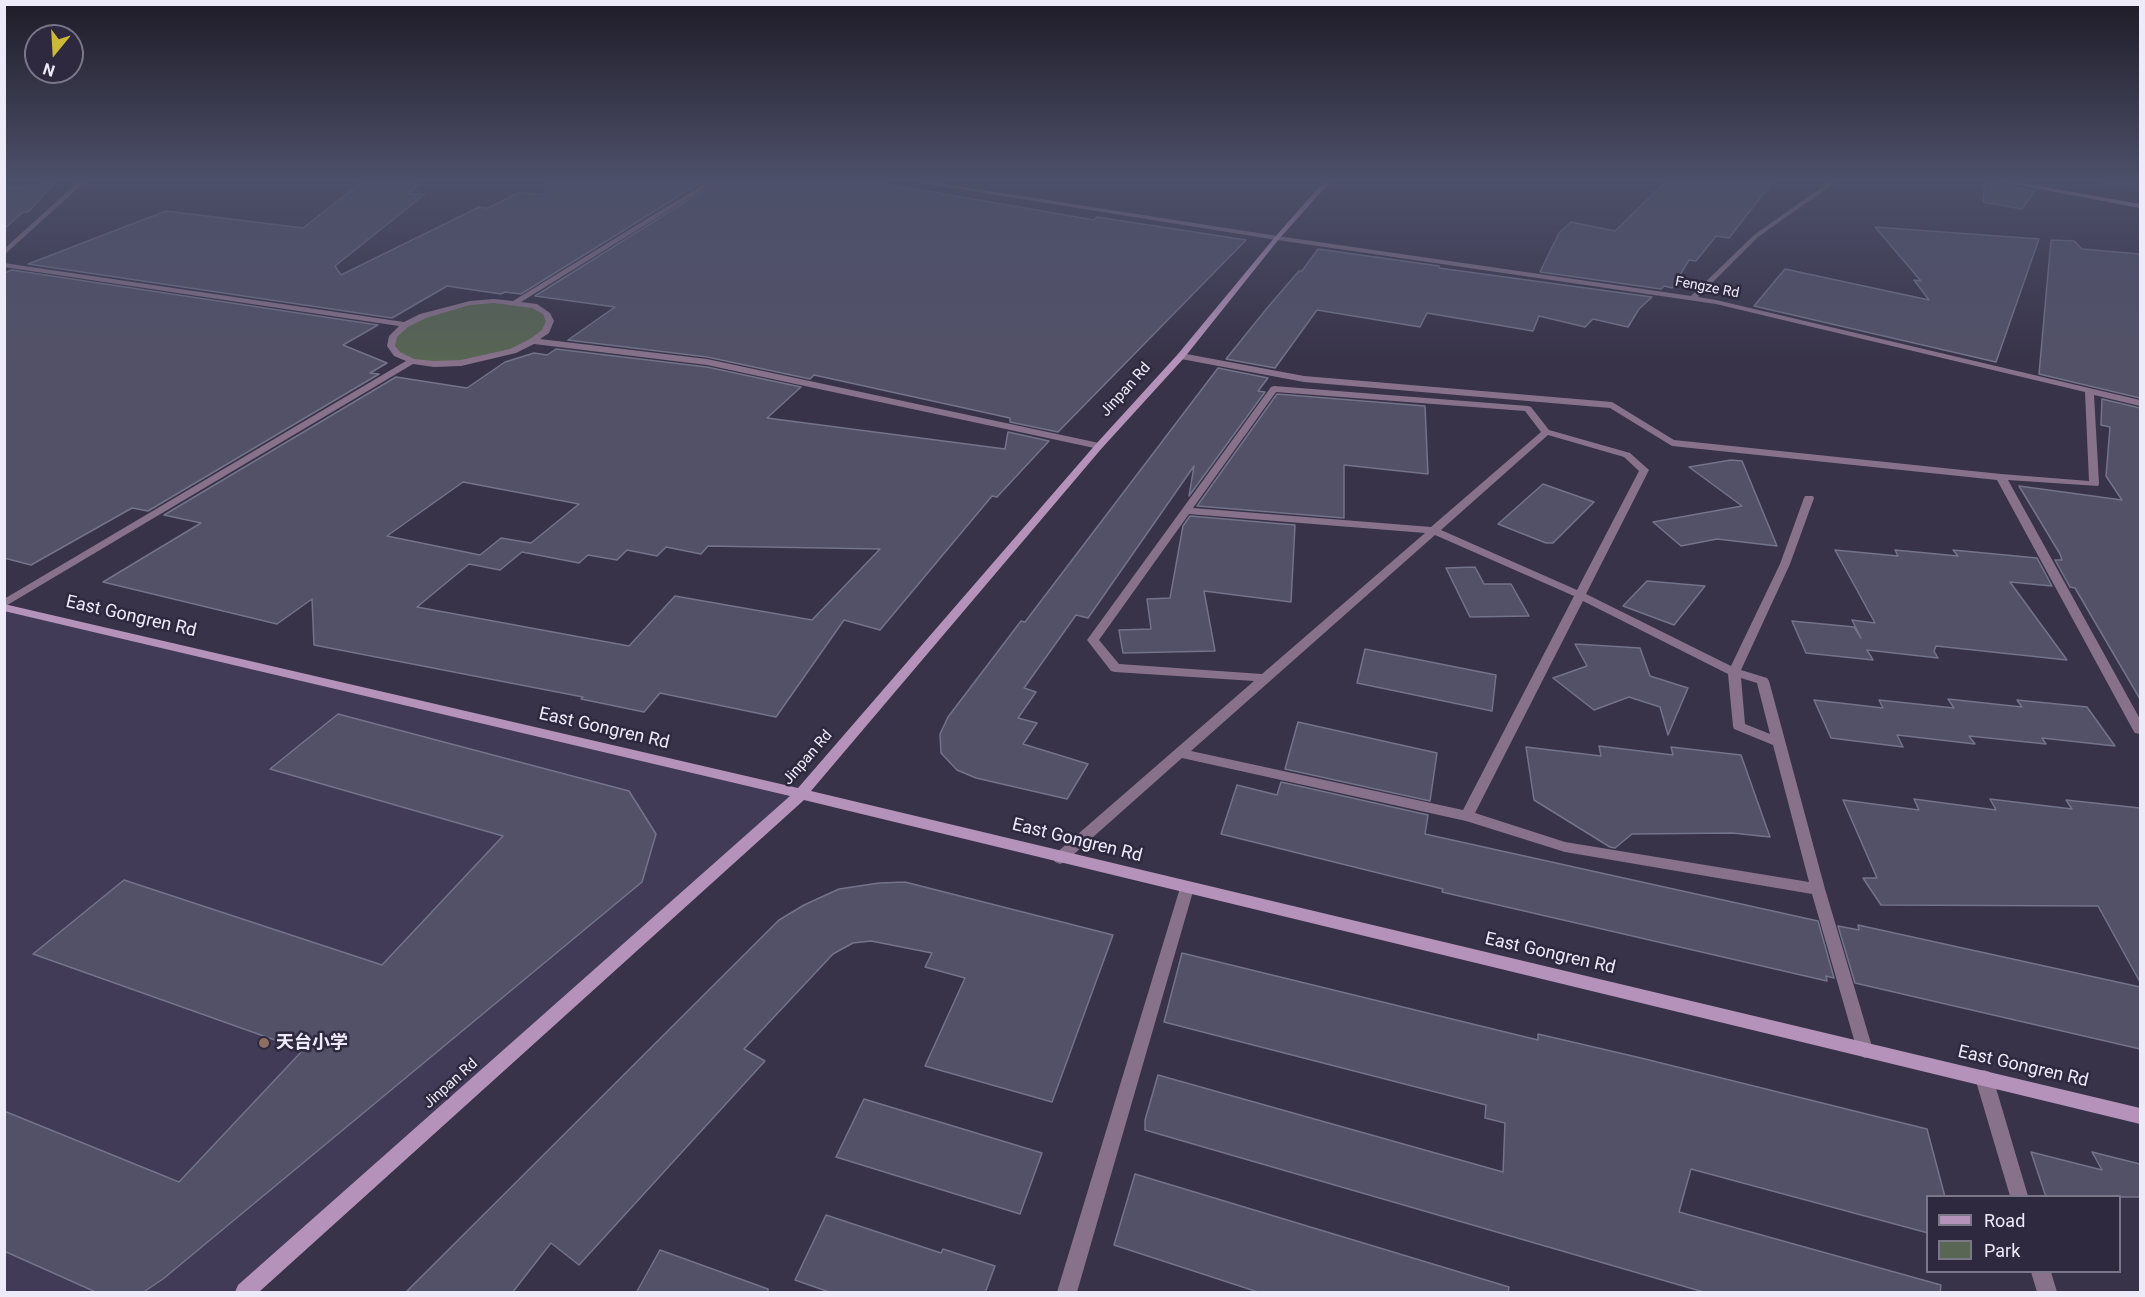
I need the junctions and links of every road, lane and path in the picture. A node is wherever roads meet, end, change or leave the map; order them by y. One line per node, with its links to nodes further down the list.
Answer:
1 (18, 241): 6 (street)
2 (616, 241): 9 (street)
3 (1275, 241): 12 (main road, Jinpan Rd)
4 (1295, 241): 8 (street, Fengze Rd)
5 (1751, 241): 8 (street)
6 (4, 253)
7 (4, 265): 10 (street)
8 (1693, 298): 14 (street, Fengze Rd)
9 (516, 302): 10 (street); 11 (street)
10 (405, 325): 13 (street)
11 (533, 341): 13 (street); 17 (street)
12 (1181, 356): 17 (main road, Jinpan Rd); 18 (street)
13 (412, 361): 23 (street)
14 (2089, 391): 15 (street, Fengze Rd); 18 (street)
15 (2140, 403)
16 (1546, 432): 20 (street); 21 (street); 22 (street)
17 (1099, 446): 29 (main road, Jinpan Rd)
18 (2001, 477): 26 (street)
19 (1809, 498): 24 (street)
20 (1186, 511): 21 (street); 25 (street)
21 (1433, 530): 22 (street); 25 (street)
22 (1580, 596): 24 (street); 30 (street)
23 (4, 606): 29 (main road, East Gongren Rd)
24 (1734, 672): 27 (street); 27 (street)
25 (1265, 678): 28 (street)
26 (2140, 730)
27 (1779, 742): 33 (street)
28 (1179, 753): 30 (street); 31 (street)
29 (801, 794): 31 (main road, East Gongren Rd); 39 (main road, Jinpan Rd)
30 (1467, 816): 33 (street)
31 (1060, 858): 32 (main road, East Gongren Rd)
32 (1187, 888): 34 (main road, East Gongren Rd); 40 (street)
33 (1818, 889): 34 (street)
34 (1865, 1050): 35 (main road, East Gongren Rd)
35 (1984, 1078): 36 (main road, East Gongren Rd); 37 (street)
36 (2140, 1116)
37 (2018, 1195)
38 (2041, 1273): 41 (street)
39 (245, 1293)
40 (1067, 1293)
41 (2047, 1293)

